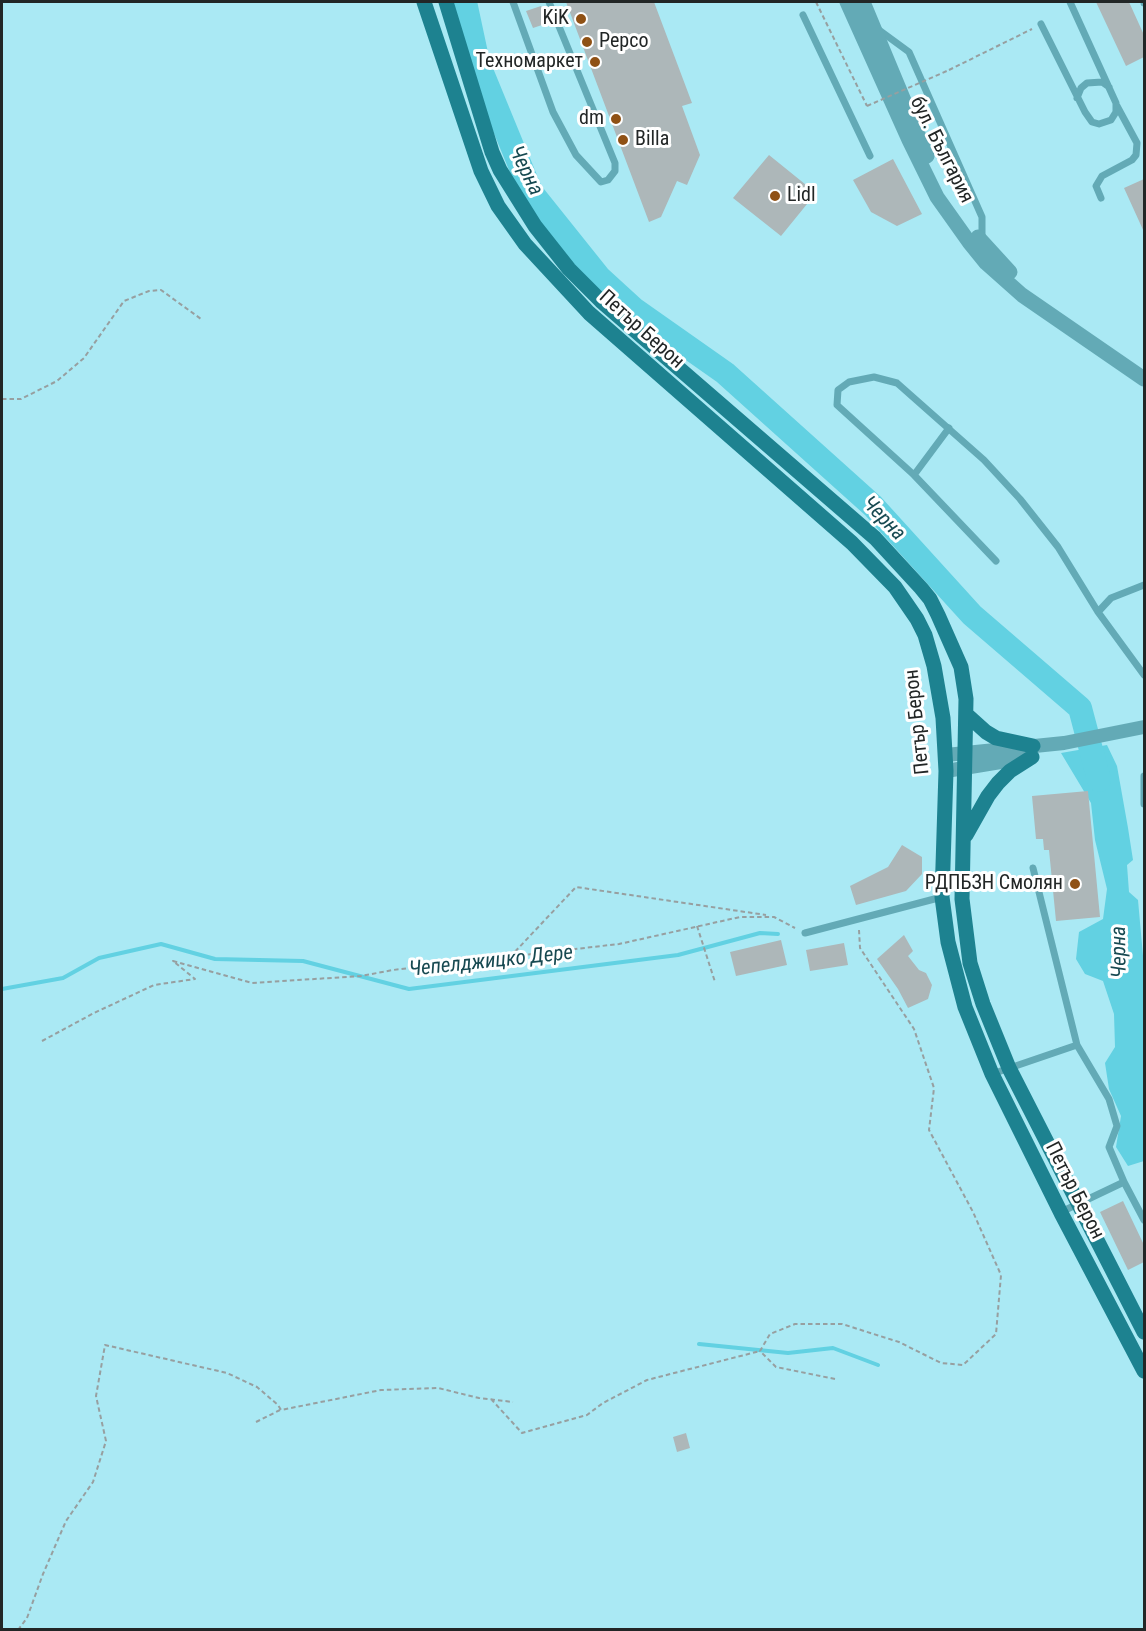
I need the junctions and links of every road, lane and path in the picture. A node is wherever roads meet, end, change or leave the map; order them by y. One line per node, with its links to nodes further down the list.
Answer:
1 (428, 2): 31 (main road, Петър Берон)
2 (446, 2): 28 (main road, Петър Берон)
3 (513, 2): 4 (lane)
4 (549, 2)
5 (816, 2): 10 (path, bridge)
6 (847, 2): 20 (street, бул. България)
7 (863, 2): 11 (street, бул. България)
8 (1070, 2): 12 (lane)
9 (803, 15): 15 (lane)
10 (1041, 24): 13 (lane)
11 (872, 25): 17 (street, бул. България); 17 (lane)
12 (1109, 87): 13 (lane); 14 (lane)
13 (1077, 98): 14 (lane)
14 (1116, 104): 16 (lane)
15 (870, 156)
16 (1101, 198)
17 (982, 243): 19 (street, бул. България)
18 (201, 319): 21 (path)
19 (1144, 368)
20 (1144, 379)
21 (2, 399)
22 (949, 429): 23 (lane); 23 (lane); 26 (lane)
23 (914, 475): 24 (lane)
24 (996, 561)
25 (1144, 585): 26 (lane)
26 (1098, 612): 27 (lane)
27 (1144, 675)
28 (966, 714): 30 (main road); 32 (main road, Петър Берон)
29 (1144, 726): 30 (street)
30 (1033, 751): 32 (street); 36 (main road)
31 (946, 755): 32 (street); 33 (main road, Петър Берон)
32 (966, 760): 33 (street); 36 (main road, Петър Берон)
33 (946, 771): 38 (main road, Петър Берон)
34 (1144, 776): 35 (lane)
35 (1144, 804)
36 (964, 838): 47 (main road, Петър Берон)
37 (1034, 868): 46 (lane)
38 (942, 897): 40 (lane); 48 (main road, Петър Берон)
39 (774, 917): 41 (path); 42 (path); 43 (path)
40 (860, 919): 42 (lane); 54 (path)
41 (697, 926): 43 (path); 44 (path)
42 (805, 933)
43 (510, 957): 45 (path)
44 (715, 982)
45 (42, 1041)
46 (1077, 1045): 47 (lane); 49 (lane)
47 (1009, 1068): 48 (lane); 50 (main road, Петър Берон)
48 (992, 1074): 51 (main road, Петър Берон)
49 (1124, 1182): 50 (lane); 52 (lane)
50 (1078, 1205): 51 (lane); 53 (main road, Петър Берон)
51 (1061, 1213): 55 (main road, Петър Берон)
52 (1144, 1220)
53 (1144, 1332)
54 (760, 1351): 56 (path); 57 (path)
55 (1144, 1371)
56 (835, 1379)
57 (491, 1399): 58 (path); 59 (path)
58 (513, 1402)
59 (281, 1410): 60 (path); 61 (path)
60 (256, 1422)
61 (18, 1629)

